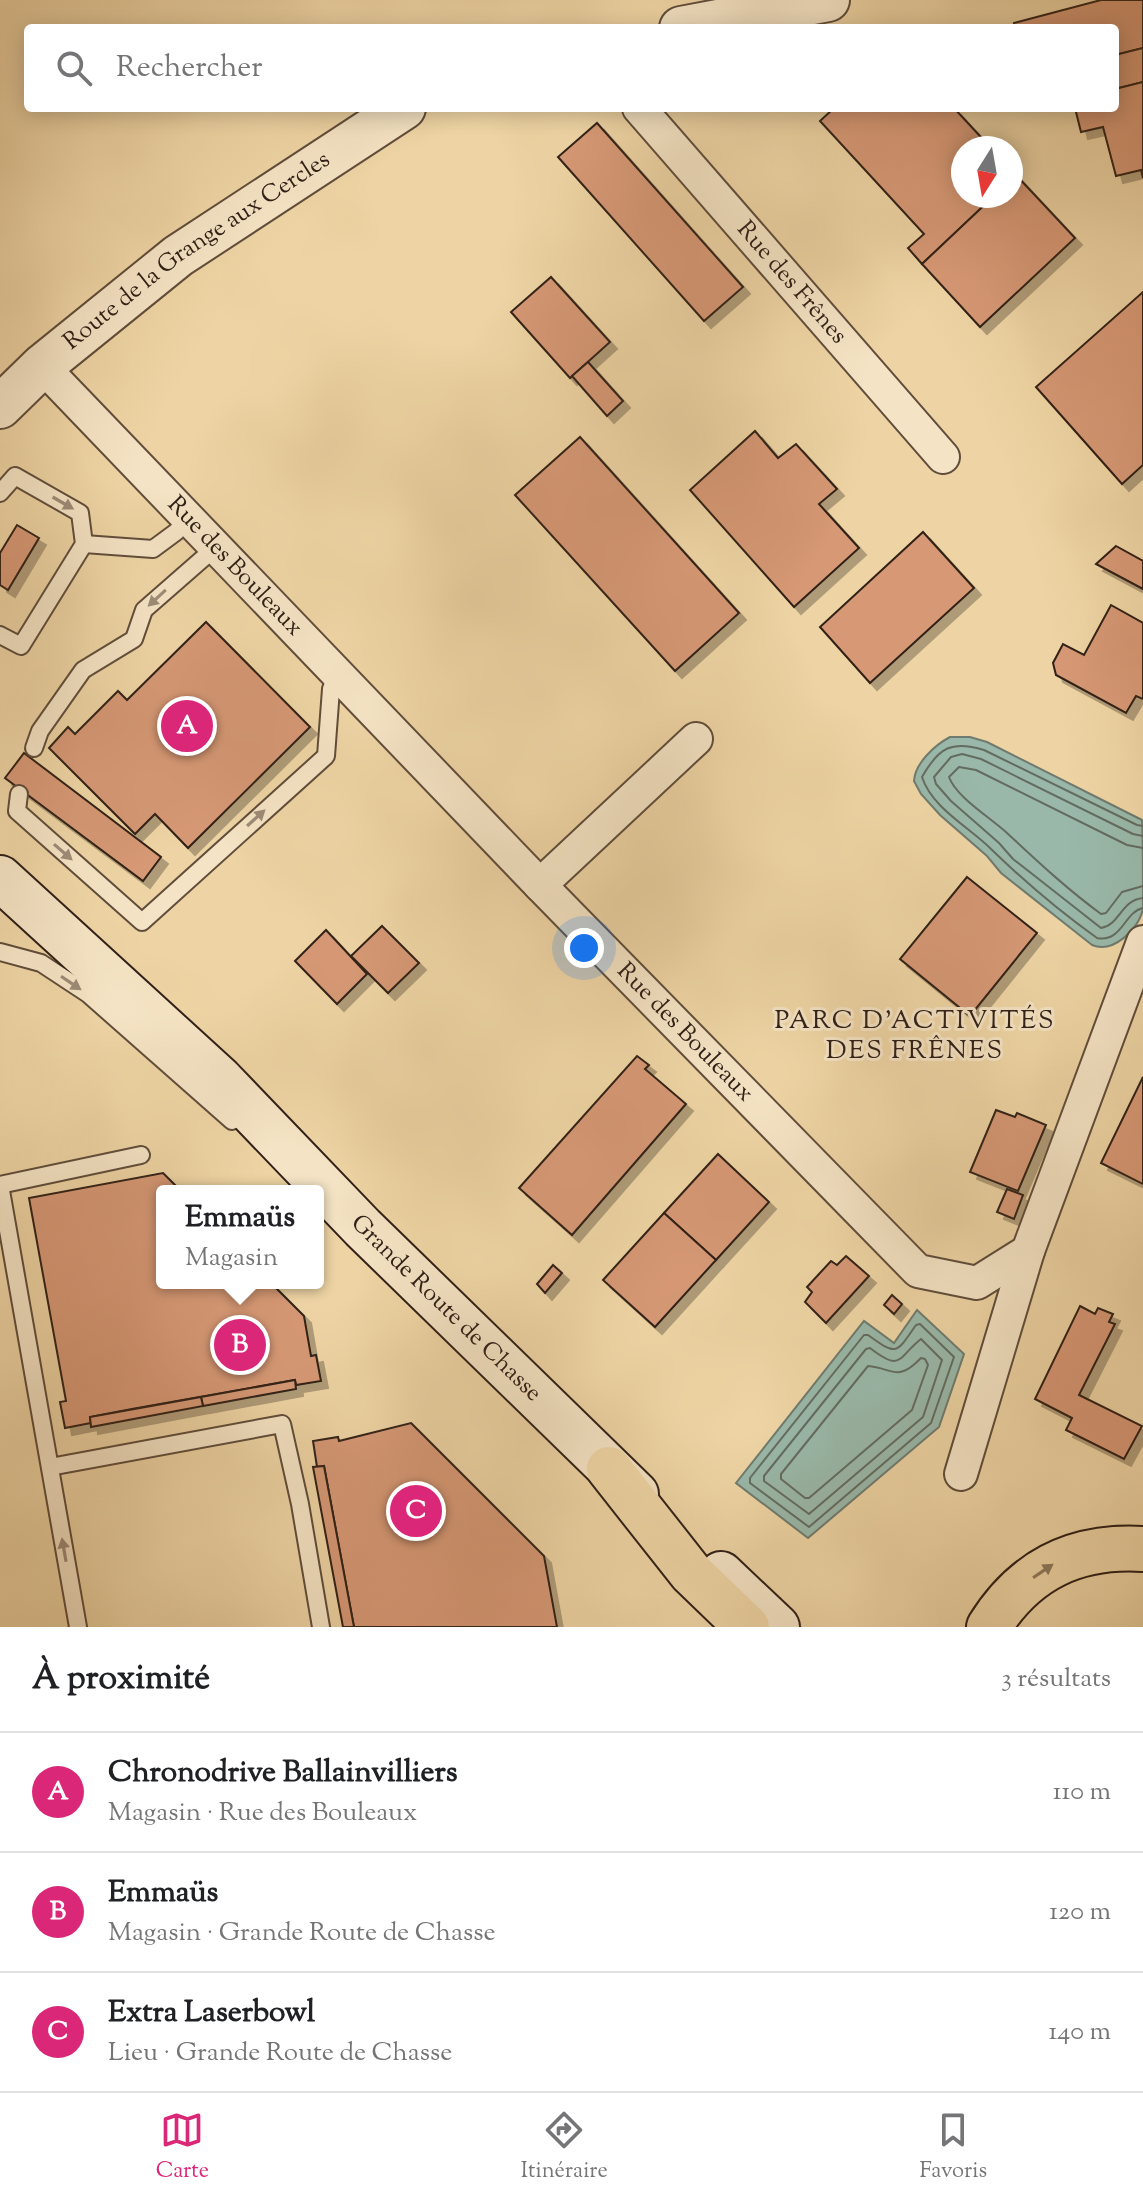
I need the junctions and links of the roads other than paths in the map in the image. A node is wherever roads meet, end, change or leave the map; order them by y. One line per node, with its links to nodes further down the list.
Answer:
1 (828, 0): 2 (street)
2 (702, 24)
3 (398, 112): 5 (street, Route de la Grange aux Cercles)
4 (642, 112): 7 (street, Rue des Frênes)
5 (42, 366): 6 (street, Route de la Grange aux Cercles); 9 (street, Rue des Bouleaux)
6 (0, 407)
7 (943, 457)
8 (0, 493): 10 (lane, one-way to 10)
9 (189, 518): 10 (lane); 11 (street, Rue des Bouleaux)
10 (84, 544): 12 (lane)
11 (216, 547): 13 (street, Rue des Bouleaux); 15 (lane, one-way to 15)
12 (0, 635)
13 (337, 673): 16 (lane, one-way to 13); 18 (street, Rue des Bouleaux)
14 (696, 739): 18 (street)
15 (34, 748)
16 (19, 794)
17 (4, 885): 24 (main road, Grande Route de Chasse)
18 (540, 885): 28 (street, Rue des Bouleaux)
19 (1143, 942): 28 (street)
20 (0, 952): 23 (lane, one-way to 23)
21 (141, 1155): 22 (lane)
22 (0, 1185): 29 (lane)
23 (310, 1185)
24 (322, 1185)
25 (324, 1187): 27 (main road, Grande Route de Chasse)
26 (324, 1196): 27 (lane)
27 (363, 1228): 30 (main road, Grande Route de Chasse)
28 (1028, 1251): 31 (street)
29 (50, 1467): 33 (lane, one-way to 29); 34 (lane)
30 (609, 1469): 35 (highway); 36 (main road, Grande Route de Chasse)
31 (961, 1474)
32 (1143, 1549): 37 (highway, one-way to 32)
33 (78, 1627)
34 (321, 1627)
35 (747, 1627)
36 (777, 1627)
37 (989, 1627)

